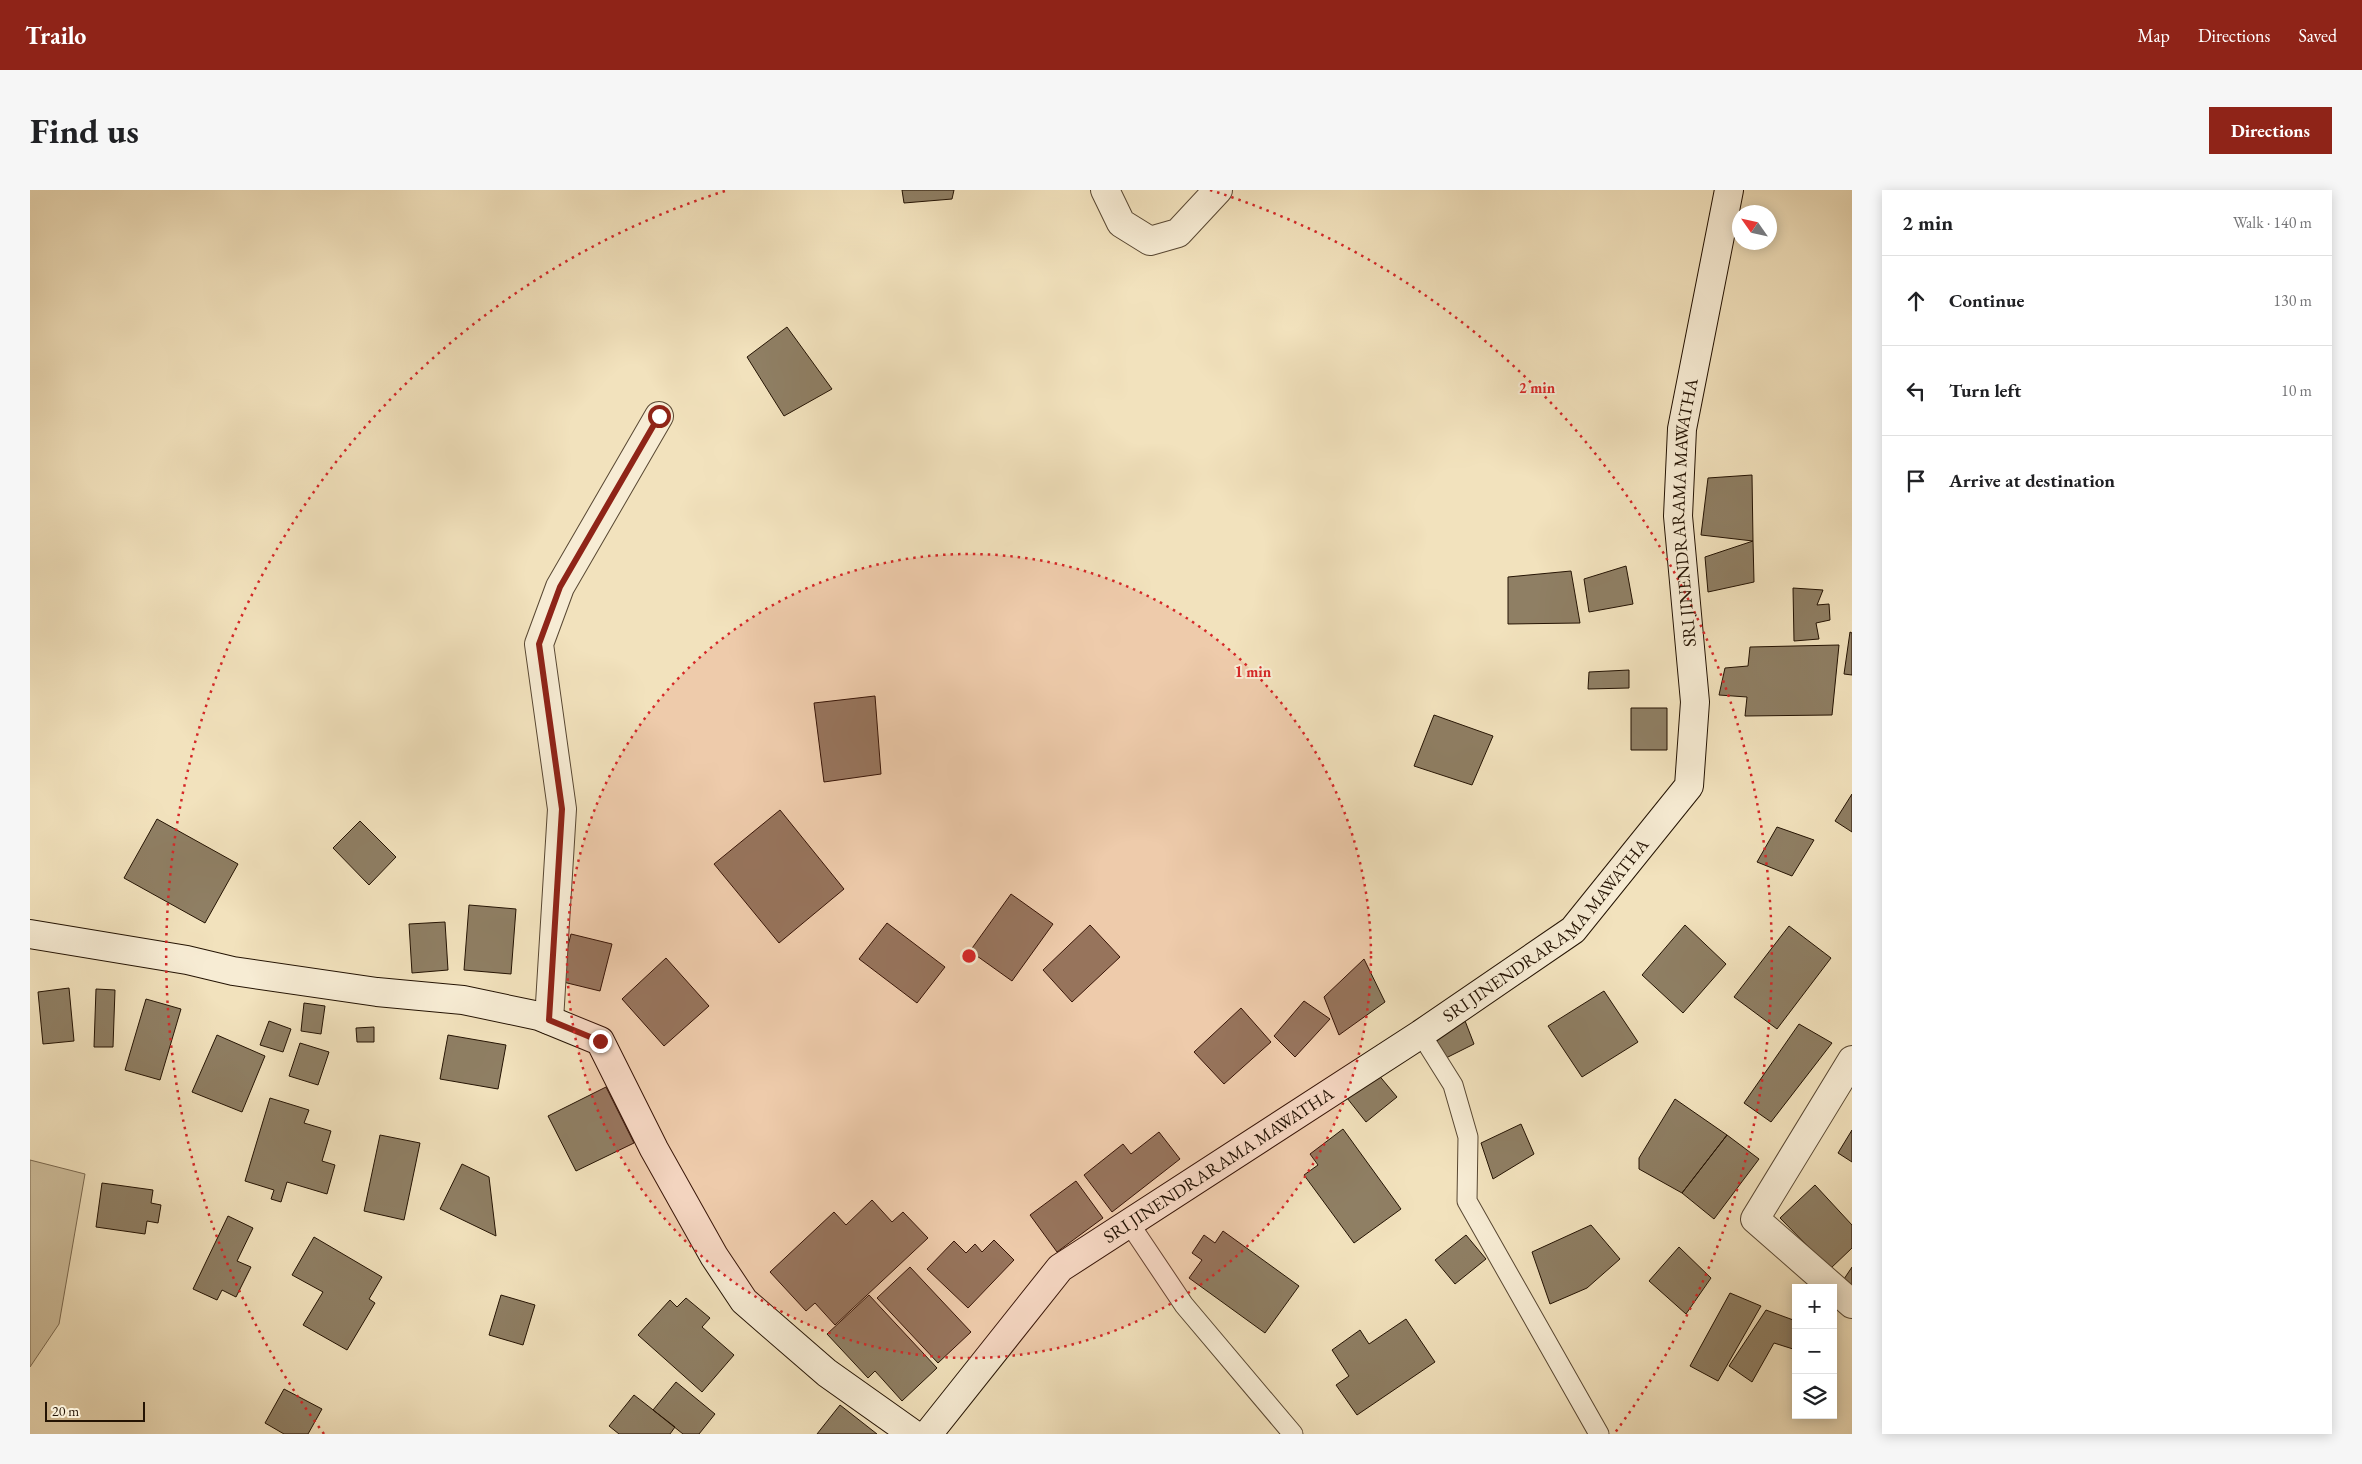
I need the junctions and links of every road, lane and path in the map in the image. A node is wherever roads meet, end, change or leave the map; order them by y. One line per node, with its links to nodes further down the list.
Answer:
1 (1106, 190): 2 (street)
2 (1218, 190)
3 (1729, 190): 7 (street, SRI JINENDRARAMA MAWATHA)
4 (659, 416): 6 (street)
5 (30, 934): 6 (street)
6 (549, 1020): 11 (street)
7 (1421, 1034): 9 (street, SRI JINENDRARAMA MAWATHA); 14 (lane)
8 (1852, 1060): 10 (street)
9 (1129, 1223): 12 (street, SRI JINENDRARAMA MAWATHA); 13 (lane)
10 (1852, 1304)
11 (913, 1434)
12 (928, 1434)
13 (1293, 1434)
14 (1598, 1434)

